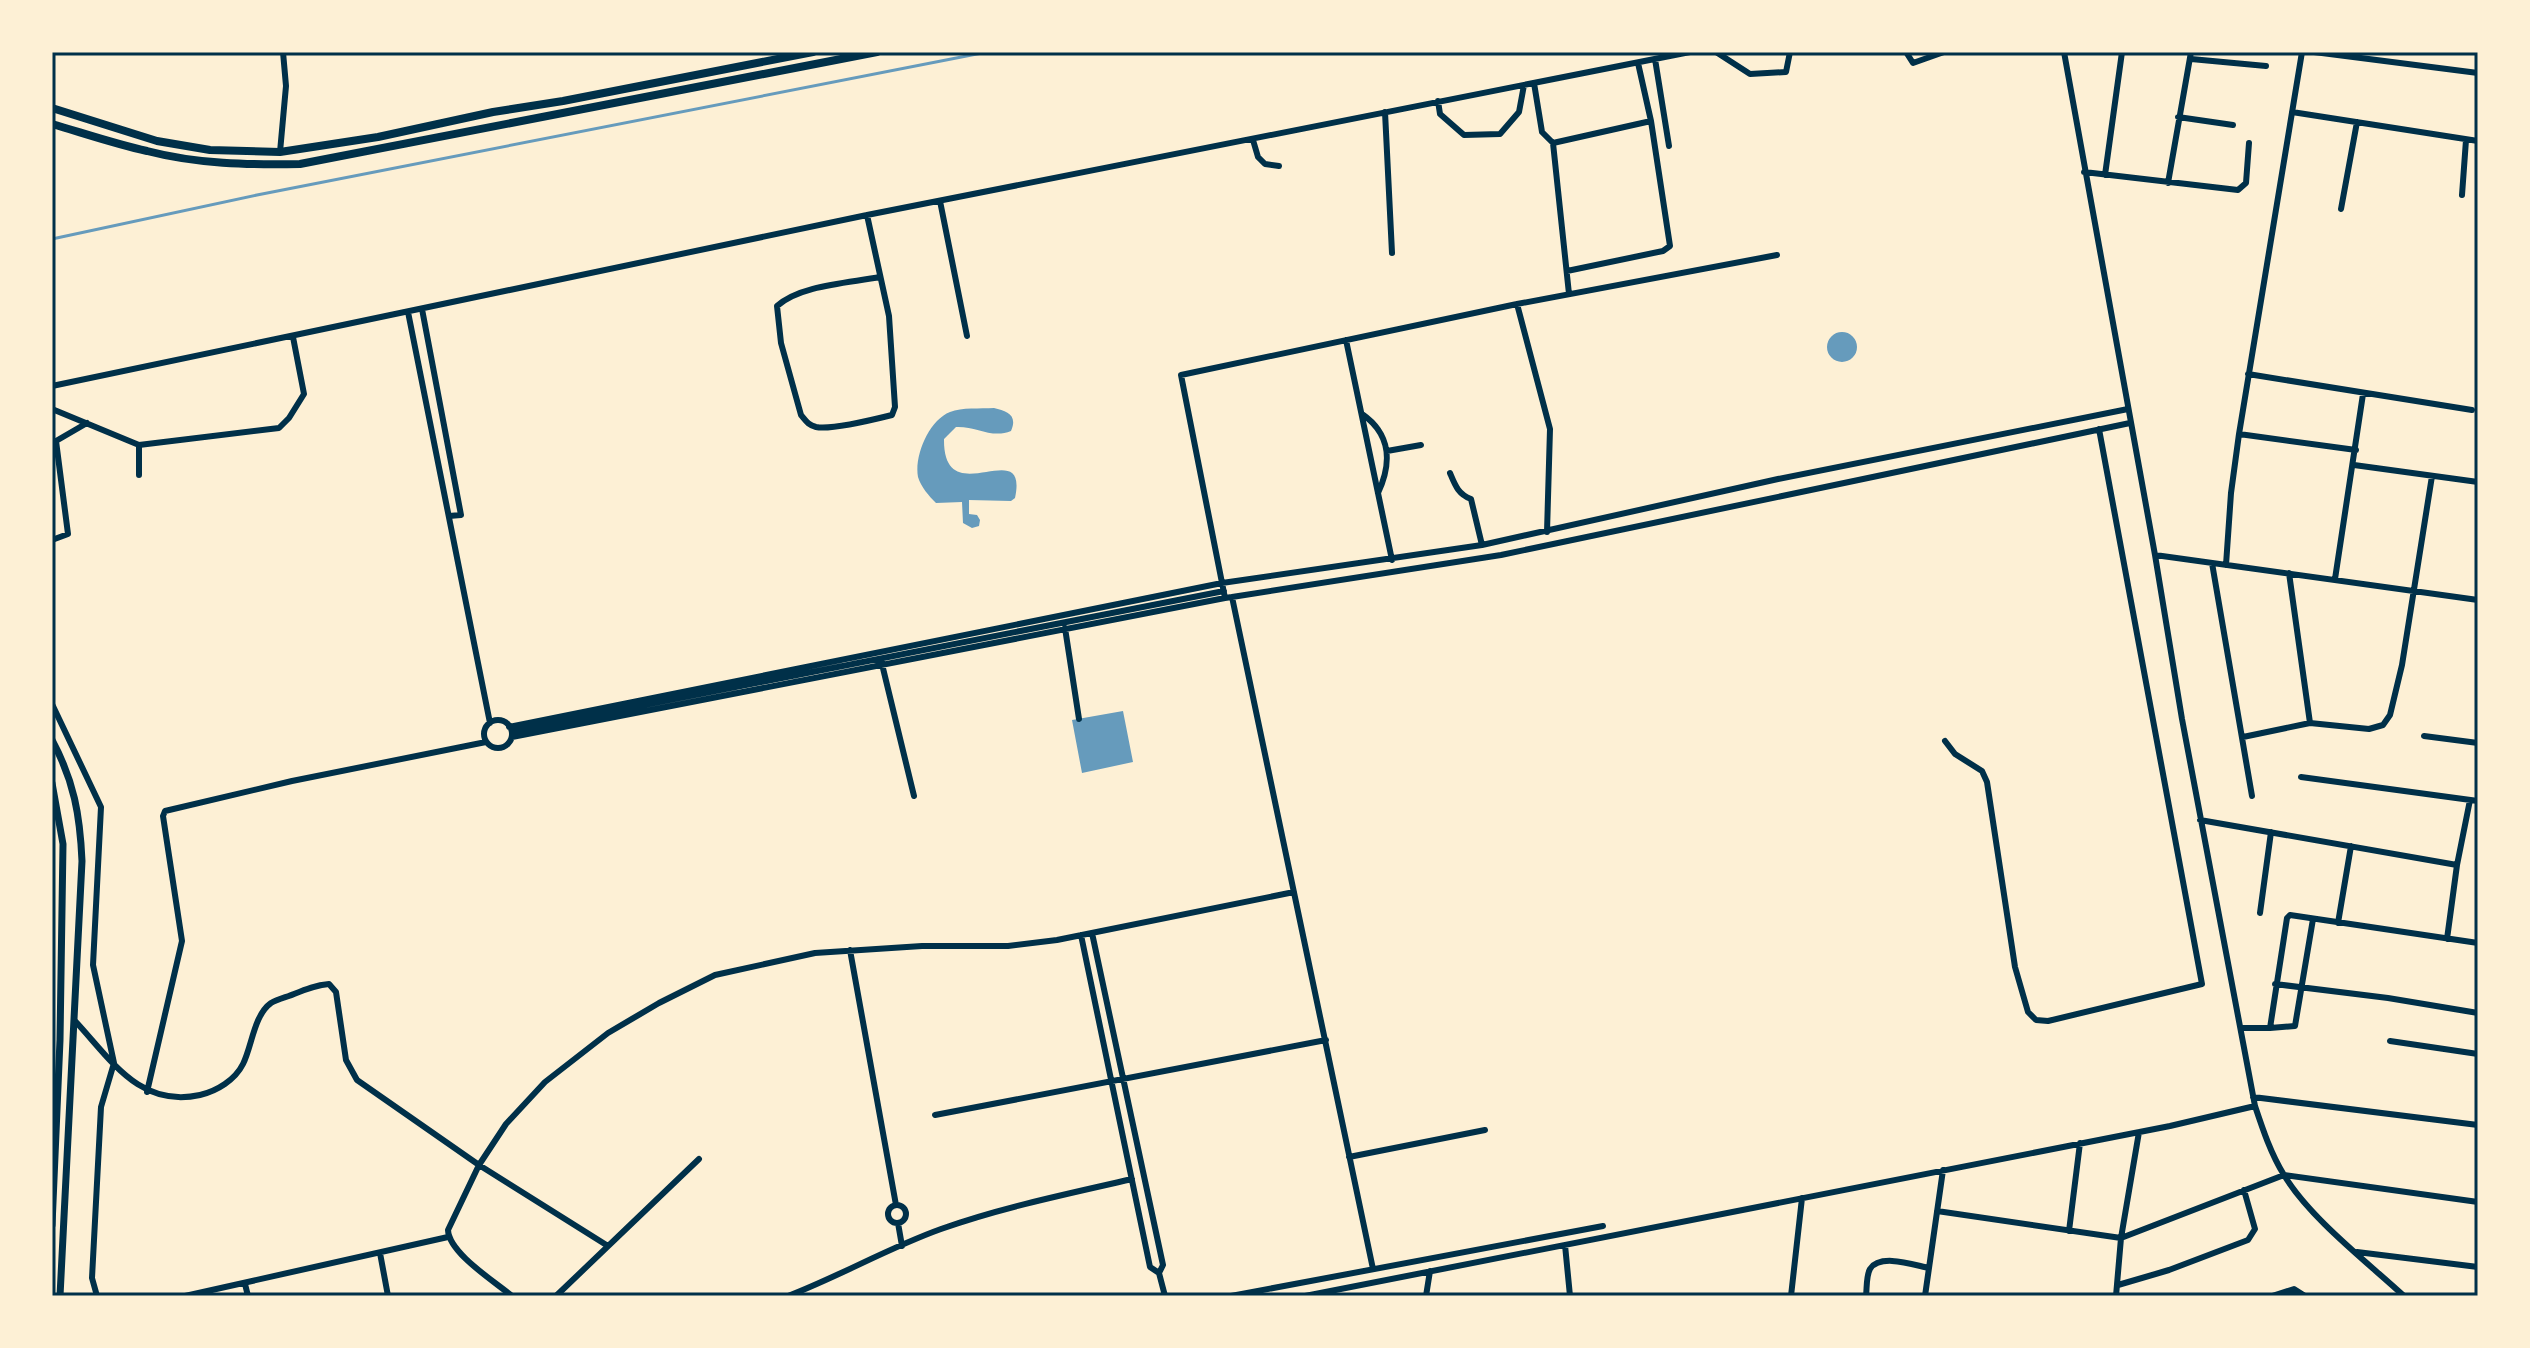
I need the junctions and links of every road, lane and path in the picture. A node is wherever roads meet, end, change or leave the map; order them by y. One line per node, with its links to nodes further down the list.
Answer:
1 (283, 52): 35 (street)
2 (813, 52): 35 (main road)
3 (877, 52): 27 (main road)
4 (1690, 52): 14 (street)
5 (1716, 52): 6 (street)
6 (1790, 52)
7 (1906, 52): 8 (street)
8 (1944, 52)
9 (2064, 52): 37 (street)
10 (2122, 52): 38 (street)
11 (2302, 52): 23 (street)
12 (2314, 52): 17 (street)
13 (2191, 55): 16 (street); 24 (street)
14 (1655, 59): 15 (street); 34 (street)
15 (1638, 63): 18 (street); 25 (street)
16 (2266, 66)
17 (2478, 73)
18 (1534, 83): 19 (street); 32 (street)
19 (1524, 85): 20 (street); 20 (street)
20 (1438, 101): 22 (street)
21 (52, 108): 35 (main road)
22 (1385, 112): 29 (street); 44 (street)
23 (2292, 112): 26 (street); 55 (street)
24 (2178, 117): 28 (street); 39 (street)
25 (1651, 121): 32 (street); 46 (street)
26 (2357, 122): 30 (street); 42 (street)
27 (52, 124)
28 (2233, 125)
29 (1253, 140): 36 (street); 41 (street)
30 (2466, 140): 31 (street); 40 (street)
31 (2478, 141)
32 (1553, 143): 46 (street)
33 (2249, 143): 39 (street)
34 (1669, 146)
35 (280, 152)
36 (1279, 166)
37 (2084, 172): 38 (street); 59 (street)
38 (2105, 175): 39 (street)
39 (2168, 183)
40 (2462, 195)
41 (940, 201): 43 (street); 52 (street)
42 (2341, 209)
43 (867, 215): 47 (street); 50 (street)
44 (1392, 253)
45 (1777, 255): 48 (street)
46 (1567, 271): 48 (street)
47 (880, 277): 47 (street)
48 (1569, 294): 49 (street)
49 (1517, 304): 54 (street); 80 (street)
50 (422, 309): 51 (street); 78 (street)
51 (408, 312): 53 (street); 78 (street)
52 (967, 336)
53 (293, 337): 56 (street); 66 (street)
54 (1346, 340): 61 (street); 91 (street)
55 (2248, 374): 57 (street); 65 (street)
56 (53, 386)
57 (2363, 394): 60 (street); 68 (street)
58 (52, 409): 62 (street)
59 (2128, 409): 63 (street); 70 (street)
60 (2472, 410)
61 (1362, 414): 69 (street); 77 (street)
62 (87, 423): 66 (street); 81 (street)
63 (2130, 423): 64 (street); 84 (street)
64 (2099, 429): 74 (street); 103 (street)
65 (2239, 434): 68 (street); 87 (street)
66 (139, 445): 73 (street)
67 (1421, 445): 69 (street)
68 (2356, 450): 71 (street)
69 (1387, 451): 77 (street)
70 (1881, 459): 74 (street); 79 (street)
71 (2354, 465): 75 (street); 89 (street)
72 (1450, 473): 83 (street)
73 (139, 475)
74 (1884, 475): 82 (street)
75 (2432, 476): 76 (street); 90 (street)
76 (2478, 482)
77 (1378, 493): 85 (street)
78 (449, 516): 97 (street)
79 (1570, 526): 80 (street); 82 (street)
80 (1547, 532): 83 (street)
81 (52, 540)
82 (1571, 540): 91 (street)
83 (1482, 545): 85 (street)
84 (2155, 555): 86 (street); 111 (street)
85 (1392, 560): 91 (street)
86 (2212, 563): 87 (street); 101 (street)
87 (2226, 565): 88 (street)
88 (2289, 573): 89 (street); 98 (street)
89 (2335, 579): 90 (street)
90 (2414, 590): 92 (street); 98 (street)
91 (1226, 592): 93 (street); 94 (street); 115 (street)
92 (2478, 600)
93 (1065, 628): 94 (street); 96 (street)
94 (880, 658): 99 (street); 99 (street); 108 (street)
95 (52, 704): 133 (street)
96 (1079, 719)
97 (490, 723): 99 (street); 104 (street)
98 (2310, 723): 101 (street)
99 (511, 732): 104 (street)
100 (2424, 736): 105 (street)
101 (2243, 737): 109 (street)
102 (52, 740): 127 (street)
103 (1945, 741)
104 (486, 742): 136 (street)
105 (2478, 743)
106 (2301, 777): 110 (street)
107 (52, 783): 156 (street)
108 (914, 796)
109 (2252, 796)
110 (2474, 800): 114 (street)
111 (2200, 820): 112 (street); 128 (street)
112 (2271, 832): 113 (street); 116 (street)
113 (2351, 846): 114 (street); 118 (street)
114 (2457, 865): 121 (street)
115 (1294, 892): 119 (street); 130 (street)
116 (2260, 913)
117 (2313, 919): 118 (street); 124 (street); 125 (street)
118 (2338, 923): 121 (street)
119 (1092, 933): 120 (street); 134 (street)
120 (1081, 935): 123 (street); 135 (street)
121 (2447, 939): 122 (street)
122 (2478, 943)
123 (850, 950): 146 (street); 153 (street)
124 (2275, 984): 125 (street); 129 (street)
125 (2301, 988): 126 (street); 129 (street)
126 (2478, 1013)
127 (76, 1022): 133 (street); 174 (street)
128 (2241, 1028): 129 (street); 137 (street)
129 (2270, 1028)
130 (1326, 1040): 134 (street); 144 (street)
131 (2390, 1041): 132 (street)
132 (2478, 1054)
133 (114, 1063): 136 (street); 175 (street)
134 (1123, 1080): 135 (street); 170 (street)
135 (1112, 1083): 139 (street); 149 (street)
136 (147, 1092): 146 (street)
137 (2253, 1097): 138 (street); 140 (street)
138 (2255, 1106): 142 (street); 148 (street)
139 (935, 1115)
140 (2478, 1125)
141 (1485, 1130): 144 (street)
142 (2139, 1132): 143 (street); 160 (street)
143 (2080, 1143): 147 (street); 158 (street)
144 (1349, 1157): 168 (street)
145 (699, 1159): 162 (street)
146 (479, 1165): 159 (street); 162 (street)
147 (1943, 1170): 151 (street); 154 (street)
148 (2284, 1175): 150 (street); 152 (street); 164 (street)
149 (1132, 1179): 163 (street); 170 (street)
150 (2244, 1190): 160 (street); 172 (street)
151 (1802, 1198): 161 (street); 188 (street)
152 (2478, 1202)
153 (896, 1205): 155 (street); 155 (street)
154 (1937, 1211): 158 (street); 167 (street)
155 (898, 1223): 163 (street)
156 (52, 1225)
157 (1603, 1226): 168 (street)
158 (2069, 1231): 160 (street)
159 (448, 1237): 165 (street); 179 (street)
160 (2121, 1238): 172 (street)
161 (1565, 1245): 169 (street); 187 (street)
162 (608, 1246): 180 (street)
163 (902, 1246): 181 (street)
164 (2357, 1252): 166 (street); 194 (street)
165 (380, 1253): 171 (street); 178 (street)
166 (2478, 1267)
167 (1929, 1268): 189 (street); 190 (street)
168 (1373, 1269): 183 (street)
169 (1430, 1271): 173 (street); 186 (street)
170 (1159, 1273): 182 (street)
171 (245, 1284): 176 (street); 177 (street)
172 (2118, 1285): 191 (street)
173 (1349, 1287): 184 (street); 185 (street)
174 (60, 1296)
175 (97, 1296)
176 (185, 1296)
177 (248, 1296)
178 (388, 1296)
179 (512, 1296)
180 (556, 1296)
181 (788, 1296)
182 (1165, 1296)
183 (1231, 1296)
184 (1305, 1296)
185 (1348, 1296)
186 (1426, 1296)
187 (1570, 1296)
188 (1791, 1296)
189 (1866, 1296)
190 (1925, 1296)
191 (2116, 1296)
192 (2272, 1296): 193 (street)
193 (2305, 1296)
194 (2404, 1296)

